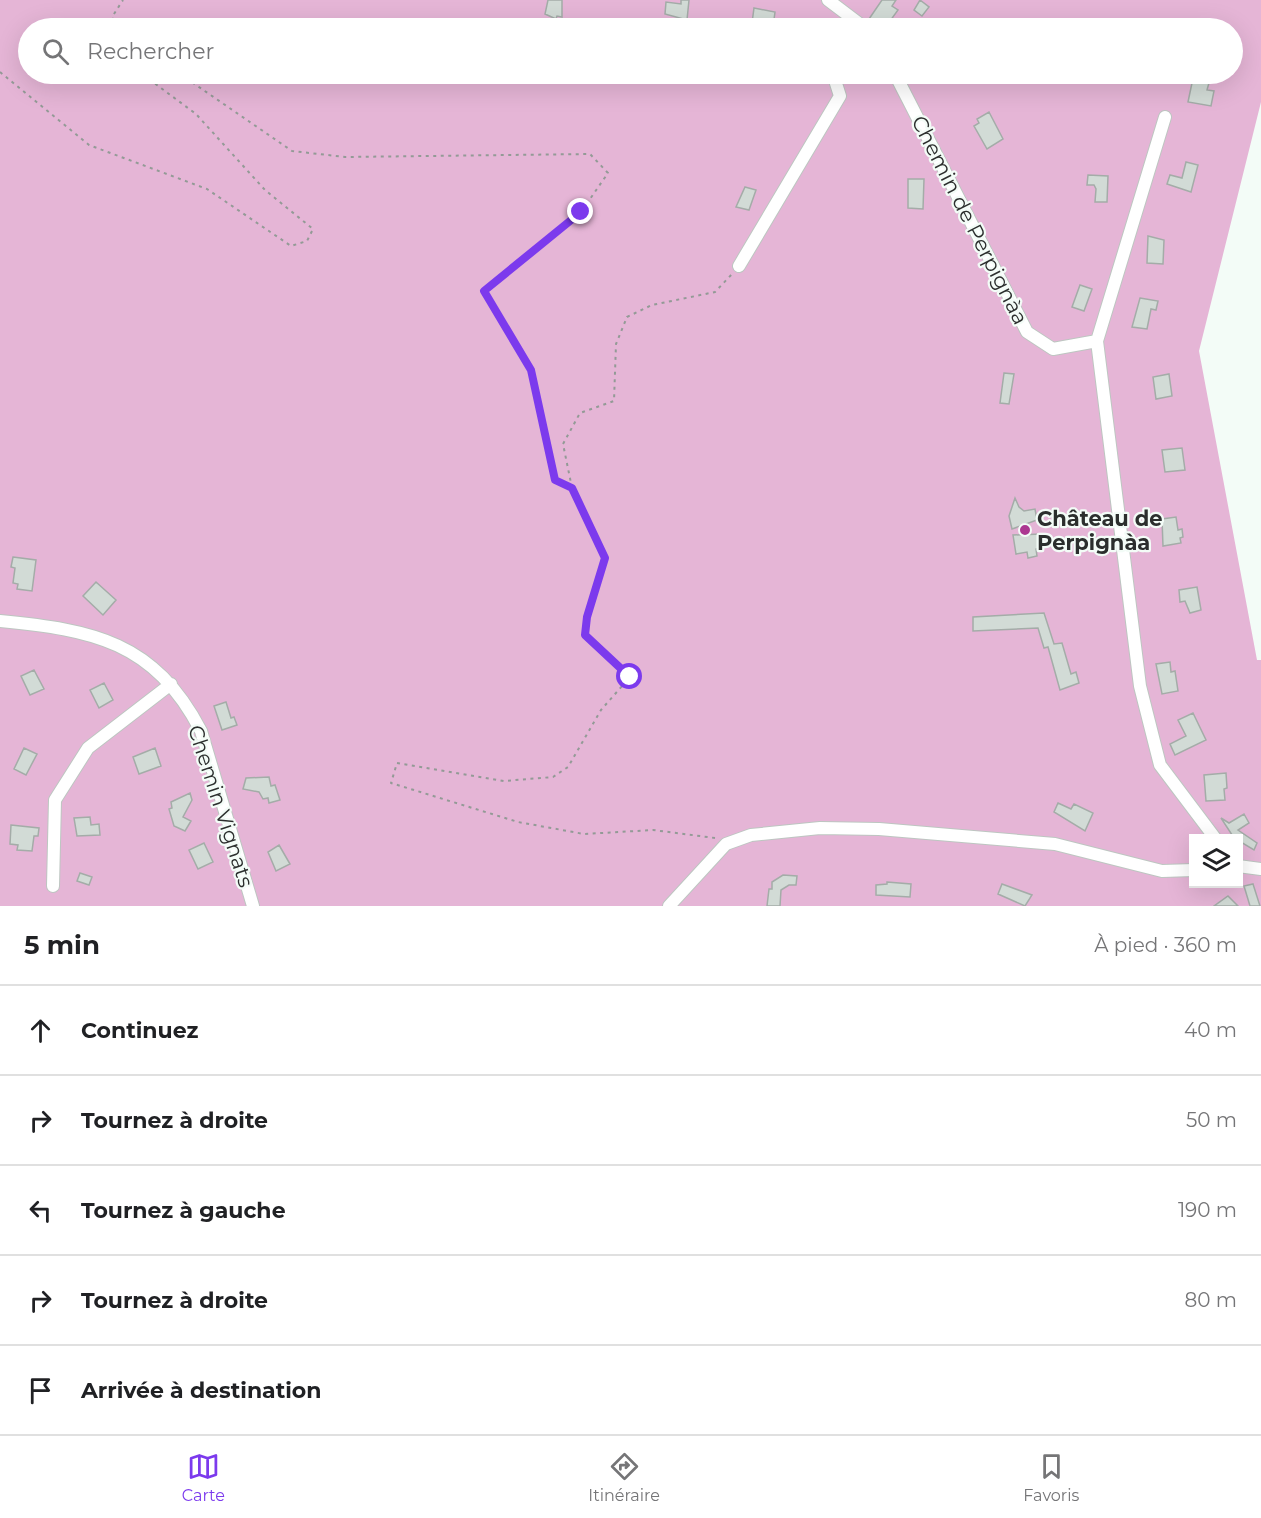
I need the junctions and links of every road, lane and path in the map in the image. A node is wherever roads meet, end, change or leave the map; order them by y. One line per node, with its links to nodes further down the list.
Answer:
1 (123, 0): 3 (path)
2 (828, 0): 4 (street)
3 (112, 18)
4 (849, 18)
5 (0, 72): 6 (path)
6 (156, 84)
7 (195, 84): 13 (path)
8 (836, 84): 11 (street)
9 (901, 84): 12 (street, Chemin de Perpignàa)
10 (1165, 117): 12 (street)
11 (739, 266): 13 (path)
12 (1097, 341): 16 (street)
13 (572, 488): 17 (path)
14 (0, 621): 15 (street, Chemin Vignats)
15 (171, 684): 21 (street); 22 (street, Chemin Vignats)
16 (1212, 834)
17 (726, 844): 20 (street); 23 (street)
18 (1243, 867): 19 (street)
19 (1261, 870)
20 (1189, 871)
21 (53, 886)
22 (253, 906)
23 (669, 906)

